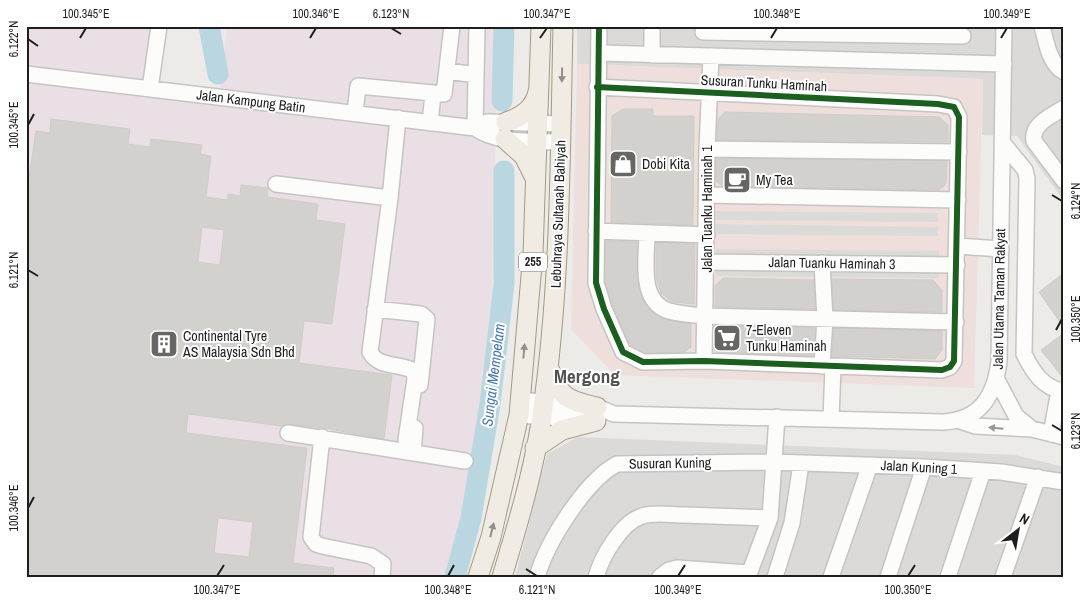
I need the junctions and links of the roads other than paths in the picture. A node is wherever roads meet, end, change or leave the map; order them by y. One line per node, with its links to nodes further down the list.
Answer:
1 (158, 26): 23 (street)
2 (452, 26): 17 (street)
3 (477, 26): 20 (street)
4 (541, 26): 22 (main road, Lebuhraya Sultanah Bahiyah / 255)
5 (563, 26): 33 (main road, Lebuhraya Sultanah Bahiyah / 255, one-way to 33)
6 (599, 26): 12 (street)
7 (652, 26): 13 (street)
8 (1004, 26): 16 (street, Jalan Utama Taman Rakyat)
9 (1043, 27): 18 (street)
10 (703, 29): 11 (street); 14 (street, Jalan Tuanku Haminah 1)
11 (963, 31): 15 (street)
12 (599, 53): 13 (street); 21 (street)
13 (652, 55): 14 (street)
14 (706, 56): 15 (street); 24 (street, Jalan Tuanku Haminah 1)
15 (960, 63): 16 (street)
16 (1004, 64): 34 (street, Jalan Utama Taman Rakyat)
17 (448, 71): 20 (street); 25 (street)
18 (1064, 72)
19 (26, 74): 23 (street, Jalan Kampung Batin)
20 (476, 75): 30 (street)
21 (597, 87): 24 (street, Susuran Tunku Haminah); 43 (street)
22 (539, 88): 31 (main road); 32 (main road, Lebuhraya Sultanah Bahiyah / 255)
23 (150, 89): 27 (street, Jalan Kampung Batin)
24 (709, 93): 35 (street, Jalan Tuanku Haminah 1); 36 (street, Susuran Tunku Haminah)
25 (433, 94): 27 (street); 29 (street)
26 (1064, 108): 37 (street)
27 (355, 113): 28 (street, Jalan Kampung Batin)
28 (398, 118): 29 (street, Jalan Kampung Batin); 41 (street)
29 (430, 122): 30 (street, Jalan Kampung Batin)
30 (475, 128): 31 (street, Jalan Kampung Batin)
31 (506, 131): 32 (street, Jalan Kampung Batin); 38 (main road)
32 (537, 132): 33 (street, Jalan Kampung Batin); 38 (main road, Lebuhraya Sultanah Bahiyah / 255)
33 (561, 133): 57 (main road, Lebuhraya Sultanah Bahiyah / 255)
34 (1002, 142): 47 (street, Jalan Utama Taman Rakyat); 59 (street)
35 (707, 149): 36 (street); 40 (street, Jalan Tuanku Haminah 1)
36 (958, 152): 42 (street, Susuran Tunku Haminah)
37 (1064, 180)
38 (536, 182): 60 (main road, Lebuhraya Sultanah Bahiyah / 255, one-way to 38)
39 (276, 184): 41 (street)
40 (707, 195): 42 (street); 45 (street, Jalan Tuanku Haminah 1)
41 (390, 198): 51 (street)
42 (958, 200): 46 (street, Susuran Tunku Haminah)
43 (596, 231): 44 (street); 55 (street)
44 (647, 233): 45 (street); 52 (street)
45 (707, 235): 48 (street, Jalan Tuanku Haminah 1)
46 (957, 246): 47 (street); 50 (street, Susuran Tunku Haminah)
47 (1001, 249): 58 (street, Jalan Utama Taman Rakyat)
48 (707, 262): 49 (street, Jalan Tuanku Haminah 3); 52 (street, Jalan Tuanku Haminah 1)
49 (822, 263): 50 (street, Jalan Tuanku Haminah 3); 53 (street)
50 (956, 265): 54 (street, Susuran Tunku Haminah)
51 (375, 309): 70 (street); 70 (street)
52 (705, 316): 53 (street); 55 (street, Jalan Tuanku Haminah 1)
53 (825, 319): 54 (street); 56 (street)
54 (956, 322): 56 (street, Susuran Tunku Haminah)
55 (704, 361): 56 (street)
56 (828, 367): 64 (street)
57 (549, 368): 61 (main road, Lebuhraya Sultanah Bahiyah / 255); 62 (main road)
58 (997, 380): 65 (street, Jalan Utama Taman Rakyat); 66 (street)
59 (1061, 391): 68 (street)
60 (519, 407): 61 (street); 83 (main road, Lebuhraya Sultanah Bahiyah / 255, one-way to 60)
61 (543, 410): 62 (street); 71 (main road, Lebuhraya Sultanah Bahiyah / 255)
62 (602, 414): 63 (street); 71 (main road)
63 (777, 417): 64 (street); 73 (street)
64 (832, 419): 65 (street)
65 (960, 421): 66 (street, one-way to 65)
66 (1032, 430): 68 (street)
67 (288, 433): 69 (street)
68 (1058, 436)
69 (322, 438): 70 (street); 82 (street)
70 (409, 446): 72 (street)
71 (535, 448): 84 (main road, Lebuhraya Sultanah Bahiyah / 255)
72 (464, 461)
73 (773, 462): 74 (street, Jalan Kuning 1); 80 (street); 85 (street, Susuran Kuning)
74 (801, 464): 75 (street, Jalan Kuning 1); 88 (street)
75 (870, 465): 76 (street, Jalan Kuning 1); 89 (street)
76 (924, 467): 77 (street, Jalan Kuning 1); 90 (street)
77 (983, 471): 78 (street, Jalan Kuning 1); 91 (street)
78 (1038, 476): 79 (street, Jalan Kuning 1); 92 (street)
79 (1064, 482)
80 (770, 518): 81 (street); 86 (street)
81 (748, 575): 87 (street)
82 (382, 577)
83 (478, 577)
84 (502, 577)
85 (537, 577)
86 (596, 577)
87 (660, 577)
88 (775, 577)
89 (831, 577)
90 (888, 577)
91 (948, 577)
92 (1003, 577)

